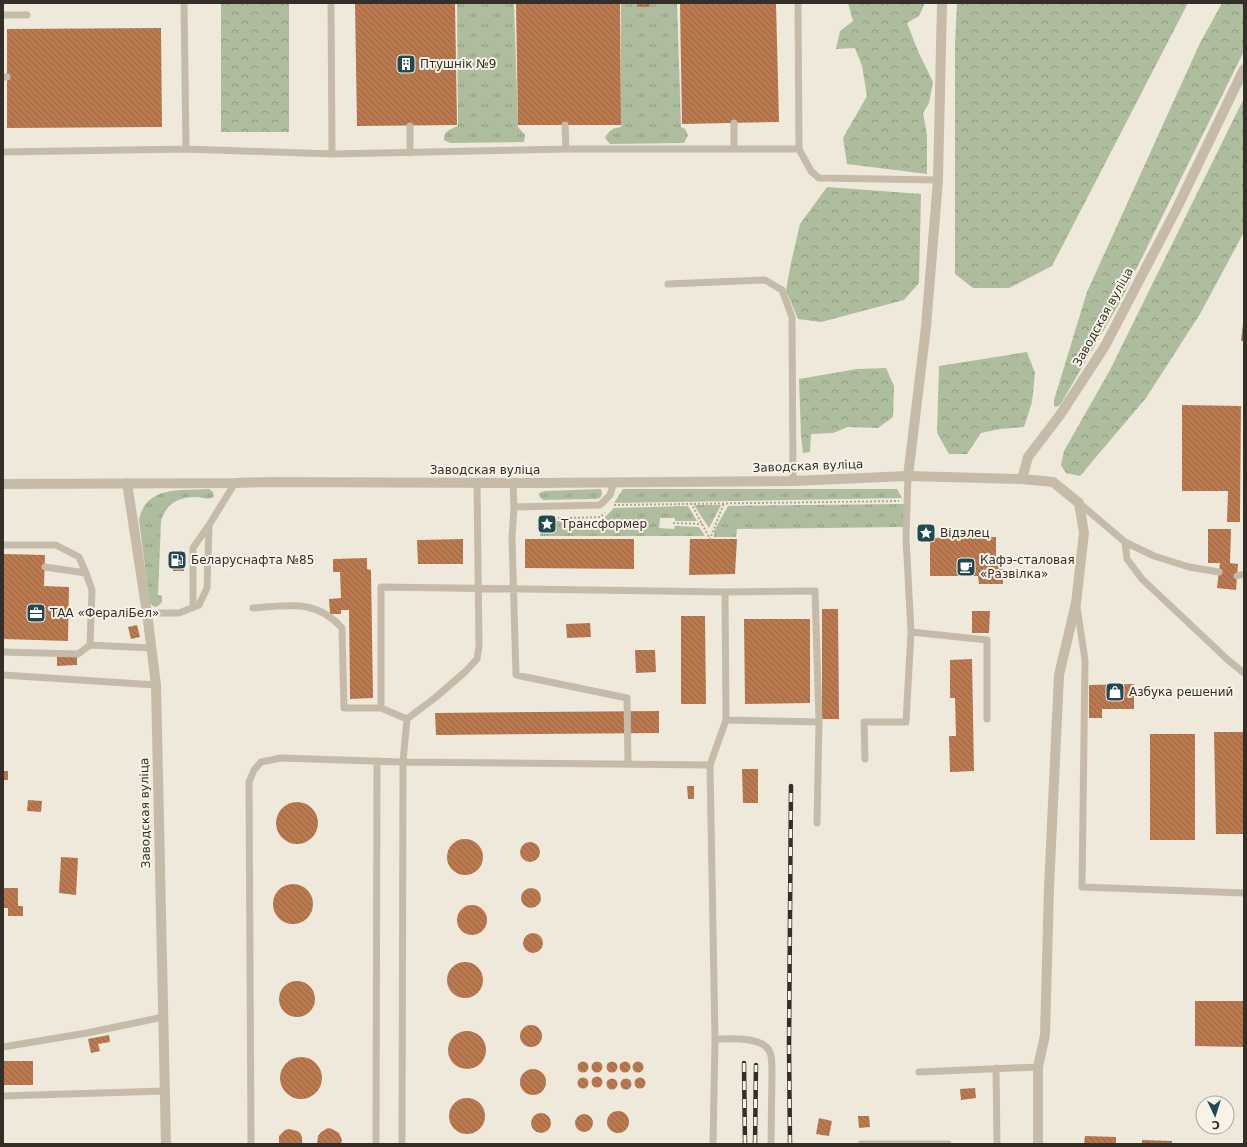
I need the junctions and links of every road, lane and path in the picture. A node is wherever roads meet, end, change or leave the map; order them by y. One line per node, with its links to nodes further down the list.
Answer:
1 (184, 3): 11 (lane)
2 (331, 3): 17 (lane)
3 (798, 3): 14 (lane)
4 (942, 3): 18 (street)
5 (3, 15): 6 (lane)
6 (27, 15)
7 (1244, 69): 21 (street, Заводская вуліца)
8 (734, 123): 13 (lane)
9 (565, 125): 12 (lane)
10 (410, 126): 16 (lane)
11 (186, 149): 15 (lane); 17 (lane)
12 (566, 149): 13 (lane); 16 (lane)
13 (734, 149): 14 (lane)
14 (799, 149): 18 (lane)
15 (3, 152)
16 (410, 153): 17 (lane)
17 (332, 154)
18 (938, 180): 20 (street)
19 (668, 284): 22 (lane)
20 (908, 476): 21 (street, Заводская вуліца); 22 (street, Заводская вуліца); 29 (lane)
21 (1022, 479): 32 (street)
22 (793, 481): 23 (street, Заводская вуліца)
23 (614, 482): 27 (street, Заводская вуліца); 33 (lane)
24 (127, 483): 25 (street, Заводская вуліца); 28 (street, Заводская вуліца); 49 (street, Заводская вуліца)
25 (235, 483): 26 (street, Заводская вуліца); 37 (lane)
26 (477, 483): 27 (street, Заводская вуліца); 43 (lane)
27 (513, 483): 33 (lane)
28 (3, 484)
29 (907, 501): 31 (path); 50 (lane)
30 (691, 503): 31 (path); 34 (path); 36 (path)
31 (724, 503): 36 (path)
32 (1079, 503): 38 (lane); 46 (street)
33 (514, 507): 44 (lane)
34 (538, 519)
35 (673, 523): 36 (path)
36 (702, 524)
37 (209, 525): 47 (lane); 47 (lane)
38 (1125, 542): 41 (lane); 54 (lane)
39 (3, 545): 42 (lane)
40 (45, 567): 42 (lane)
41 (1219, 572)
42 (86, 573): 51 (lane)
43 (478, 588): 44 (lane); 57 (lane); 58 (lane)
44 (513, 589): 45 (lane); 65 (lane)
45 (725, 592): 60 (lane); 61 (lane)
46 (1076, 603): 68 (lane); 72 (street)
47 (193, 607): 49 (lane)
48 (252, 608): 57 (lane)
49 (147, 613): 52 (street, Заводская вуліца)
50 (911, 632): 59 (lane); 62 (lane)
51 (90, 645): 52 (lane); 53 (lane)
52 (152, 648): 56 (street, Заводская вуліца)
53 (3, 652)
54 (1244, 673)
55 (3, 675): 56 (lane)
56 (156, 685): 69 (street, Заводская вуліца)
57 (381, 708): 58 (lane)
58 (407, 719): 64 (lane)
59 (987, 719)
60 (726, 720): 61 (lane); 66 (lane)
61 (819, 722): 67 (lane)
62 (865, 759)
63 (377, 761): 64 (lane); 78 (lane); 79 (lane)
64 (403, 762): 65 (lane); 80 (lane)
65 (628, 764): 66 (lane)
66 (710, 765): 70 (lane)
67 (817, 823)
68 (1244, 893)
69 (163, 1017): 71 (lane); 75 (street, Заводская вуліца)
70 (715, 1039): 81 (lane); 82 (lane)
71 (3, 1047)
72 (1038, 1067): 73 (lane); 86 (street)
73 (996, 1068): 74 (lane); 85 (lane)
74 (919, 1072)
75 (165, 1090): 76 (lane); 77 (street, Заводская вуліца)
76 (3, 1096)
77 (166, 1144)
78 (251, 1144)
79 (376, 1144)
80 (402, 1144)
81 (713, 1144)
82 (771, 1144)
83 (861, 1144): 84 (lane)
84 (948, 1144)
85 (997, 1144)
86 (1038, 1144)

